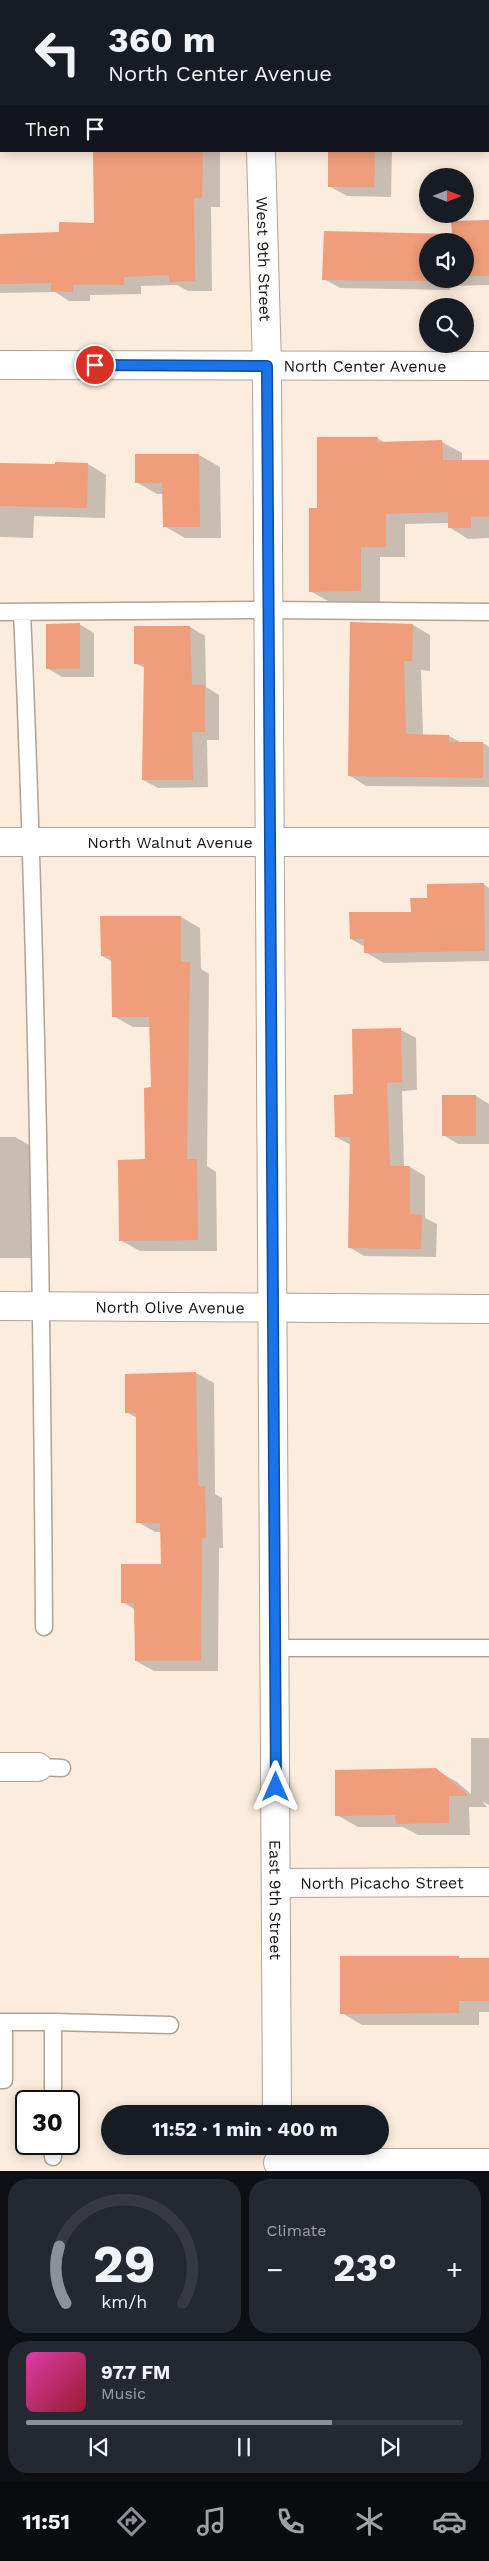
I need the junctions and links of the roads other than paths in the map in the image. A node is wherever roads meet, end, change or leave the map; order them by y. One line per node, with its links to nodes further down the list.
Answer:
1 (261, 152): 3 (street, West 9th Street)
2 (0, 365): 3 (street, North Center Avenue)
3 (267, 366): 4 (street, North Center Avenue); 5 (street, East 9th Street)
4 (489, 366)
5 (268, 610): 7 (lane); 8 (lane); 11 (street, East 9th Street)
6 (0, 612): 7 (lane)
7 (22, 612): 10 (lane)
8 (489, 612)
9 (0, 842): 10 (street, North Walnut Avenue)
10 (32, 842): 11 (street, North Walnut Avenue); 14 (lane)
11 (270, 842): 12 (street, North Walnut Avenue); 15 (street, East 9th Street)
12 (489, 842)
13 (0, 1306): 14 (street, North Olive Avenue)
14 (42, 1306): 15 (street, North Olive Avenue); 17 (lane)
15 (272, 1307): 16 (street, North Olive Avenue); 18 (street, East 9th Street)
16 (489, 1309)
17 (44, 1626)
18 (275, 1648): 19 (lane); 23 (street, East 9th Street)
19 (489, 1648)
20 (0, 1768): 21 (street)
21 (50, 1768)
22 (489, 1882): 23 (street, North Picacho Street)
23 (276, 1883): 29 (street, East 9th Street)
24 (2, 2022): 25 (lane); 27 (lane)
25 (53, 2022): 26 (lane); 28 (lane)
26 (170, 2025)
27 (0, 2080)
28 (53, 2090)
29 (277, 2105)
30 (275, 2160): 31 (street)
31 (489, 2163)

